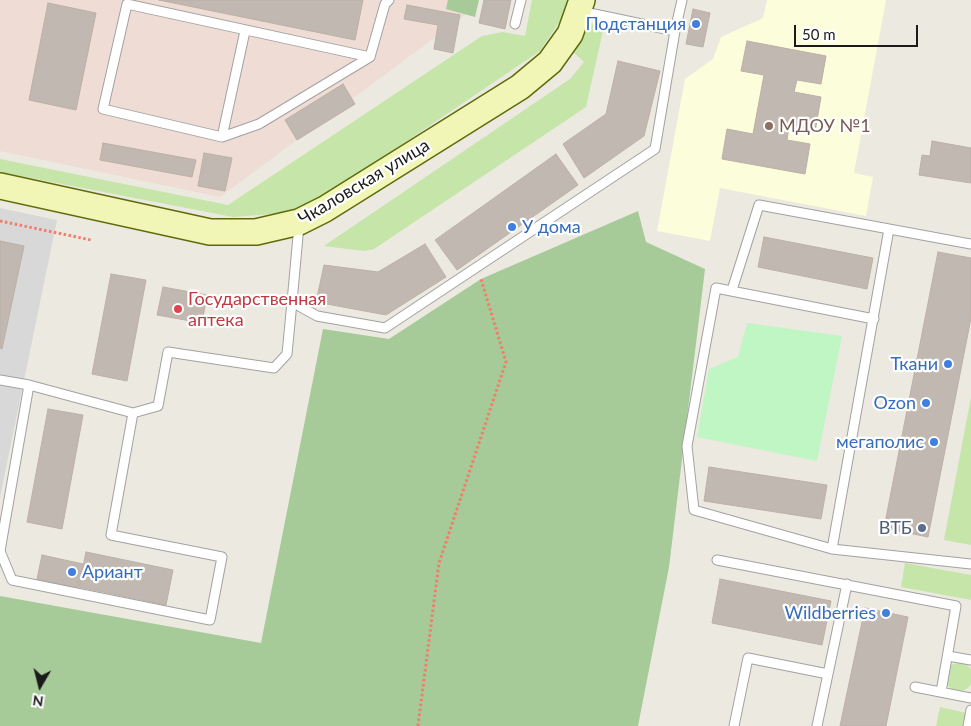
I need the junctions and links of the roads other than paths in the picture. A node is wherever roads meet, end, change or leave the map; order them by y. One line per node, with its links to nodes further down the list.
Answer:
1 (389, 0): 8 (lane)
2 (521, 0): 5 (lane)
3 (682, 0): 7 (lane)
4 (581, 6): 7 (lane); 11 (street, Чкаловская улица)
5 (515, 24)
6 (246, 31): 8 (lane); 9 (lane); 9 (lane)
7 (675, 32): 15 (lane)
8 (370, 57): 9 (lane)
9 (222, 137)
10 (0, 186): 11 (street, Чкаловская улица)
11 (299, 222): 15 (lane)
12 (889, 229): 13 (lane); 14 (lane); 16 (lane)
13 (971, 244)
14 (732, 290): 16 (lane); 20 (lane)
15 (292, 302): 19 (lane)
16 (874, 319): 20 (lane)
17 (0, 380): 18 (lane)
18 (29, 385): 19 (lane); 19 (lane)
19 (133, 413)
20 (832, 549): 22 (lane)
21 (717, 560): 23 (lane)
22 (971, 564)
23 (847, 584): 24 (lane); 26 (lane)
24 (948, 656): 25 (lane); 28 (lane)
25 (971, 660)
26 (828, 674): 31 (lane); 32 (lane)
27 (915, 687): 28 (lane)
28 (941, 692): 29 (lane)
29 (971, 698)
30 (971, 710): 33 (lane)
31 (734, 726)
32 (817, 726)
33 (968, 726)

